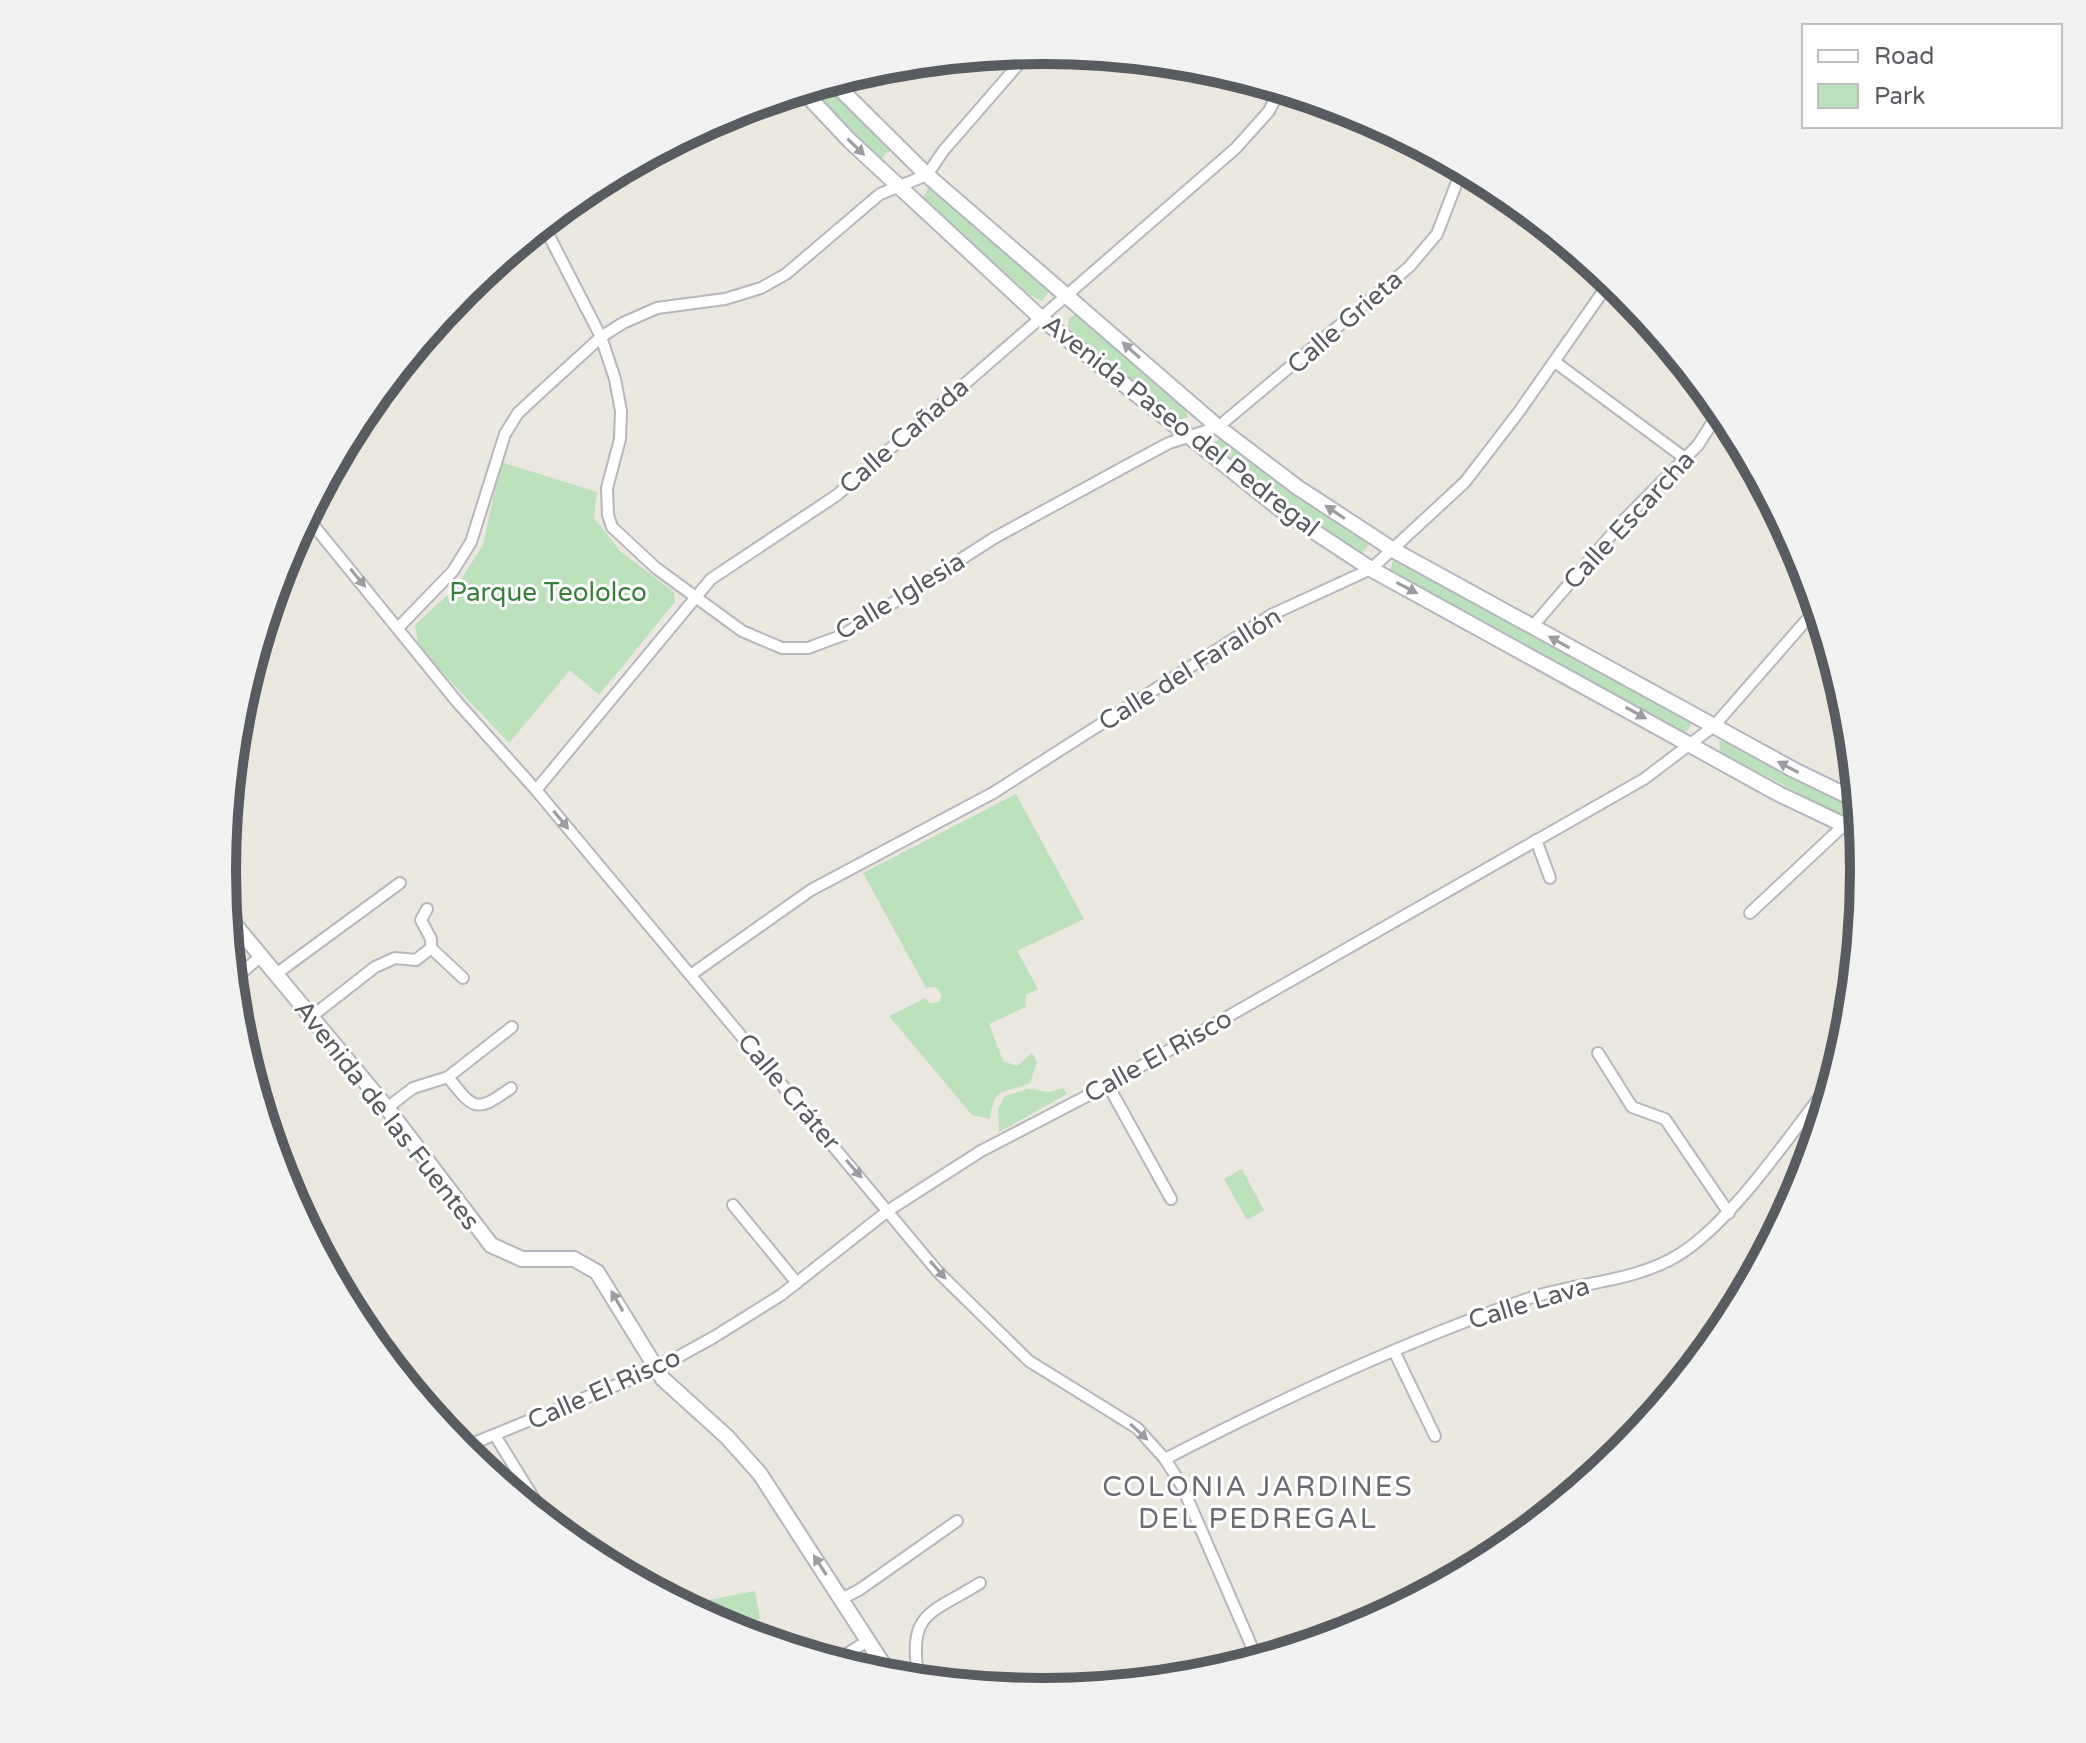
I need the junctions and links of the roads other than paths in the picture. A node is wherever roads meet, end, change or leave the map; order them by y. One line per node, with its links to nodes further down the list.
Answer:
1 (1018, 65): 5 (street)
2 (841, 90): 5 (main road, Avenida Paseo del Pedregal)
3 (811, 99): 7 (main road, Avenida Paseo del Pedregal, one-way to 7)
4 (1275, 99): 10 (street, Calle Cañada)
5 (927, 175): 7 (street); 10 (main road, Avenida Paseo del Pedregal)
6 (1458, 179): 15 (street, Calle Grieta)
7 (899, 187): 11 (main road, Avenida Paseo del Pedregal); 12 (street)
8 (548, 234): 12 (street, Calle Iglesia)
9 (1604, 291): 13 (street, Calle del Farallón)
10 (1066, 294): 11 (street, Calle Cañada); 15 (main road, Avenida Paseo del Pedregal, one-way to 10)
11 (1041, 318): 16 (main road, Avenida Paseo del Pedregal); 21 (street, Calle Cañada)
12 (601, 337): 21 (street, Calle Iglesia); 24 (street)
13 (1555, 362): 17 (street); 19 (street, Calle del Farallón)
14 (1713, 421): 17 (street, Calle Escarcha)
15 (1218, 427): 16 (street, Calle Grieta); 19 (main road, Avenida Paseo del Pedregal, one-way to 15)
16 (1188, 438): 20 (main road, Avenida Paseo del Pedregal); 21 (street, Calle Iglesia)
17 (1686, 459): 23 (street, Calle Escarcha)
18 (314, 525): 24 (street, Calle Cráter, one-way to 24)
19 (1395, 551): 20 (street, Calle del Farallón); 23 (main road, Avenida Paseo del Pedregal)
20 (1371, 569): 26 (main road, Avenida Paseo del Pedregal, one-way to 26); 41 (street, Calle del Farallón)
21 (695, 595): 27 (street, Calle Cañada)
22 (1809, 617): 25 (street, Calle El Risco)
23 (1532, 627): 25 (main road, Avenida Paseo del Pedregal, one-way to 23)
24 (398, 628): 27 (street, Calle Cráter)
25 (1714, 726): 26 (street, Calle El Risco); 28 (main road, Avenida Paseo del Pedregal, one-way to 25)
26 (1694, 745): 29 (main road, Avenida Paseo del Pedregal); 31 (street, Calle El Risco)
27 (536, 790): 41 (street, Calle Cráter, one-way to 41)
28 (1847, 795)
29 (1844, 825): 30 (main road, Avenida Paseo del Pedregal); 35 (street)
30 (1849, 827)
31 (1536, 840): 32 (street); 47 (street, Calle El Risco)
32 (1550, 878)
33 (400, 883): 40 (street)
34 (427, 909): 37 (street)
35 (1750, 913)
36 (237, 928): 38 (main road, Avenida de las Fuentes)
37 (431, 948): 42 (street); 43 (street)
38 (261, 956): 39 (street); 40 (main road, Avenida de las Fuentes)
39 (242, 973)
40 (276, 974): 43 (main road, Avenida de las Fuentes)
41 (692, 974): 53 (street, Calle Cráter, one-way to 53)
42 (463, 978)
43 (311, 1017): 50 (main road, Avenida de las Fuentes)
44 (512, 1027): 46 (street)
45 (1598, 1053): 54 (street)
46 (448, 1077): 48 (street); 50 (street)
47 (1108, 1085): 51 (street); 53 (street, Calle El Risco)
48 (511, 1088)
49 (1817, 1100): 54 (street, Calle Lava)
50 (387, 1108): 57 (main road, Avenida de las Fuentes, one-way to 50)
51 (1171, 1199)
52 (733, 1205): 55 (street)
53 (889, 1210): 55 (street, Calle El Risco); 61 (street, Calle Cráter, one-way to 61)
54 (1729, 1213): 56 (street, Calle Lava)
55 (797, 1283): 57 (street, Calle El Risco)
56 (1394, 1351): 58 (street); 61 (street, Calle Lava)
57 (656, 1369): 59 (street, Calle El Risco); 65 (main road, Avenida de las Fuentes, one-way to 57)
58 (1435, 1436)
59 (496, 1437): 60 (street, Calle El Risco); 62 (street)
60 (474, 1444)
61 (1165, 1459): 67 (street, Calle Cráter)
62 (533, 1497)
63 (957, 1521): 65 (street)
64 (980, 1583): 70 (street)
65 (841, 1599): 66 (main road, Avenida de las Fuentes)
66 (869, 1640): 68 (street); 69 (main road, Avenida de las Fuentes)
67 (1253, 1651)
68 (847, 1654)
69 (883, 1662)
70 (917, 1668)

